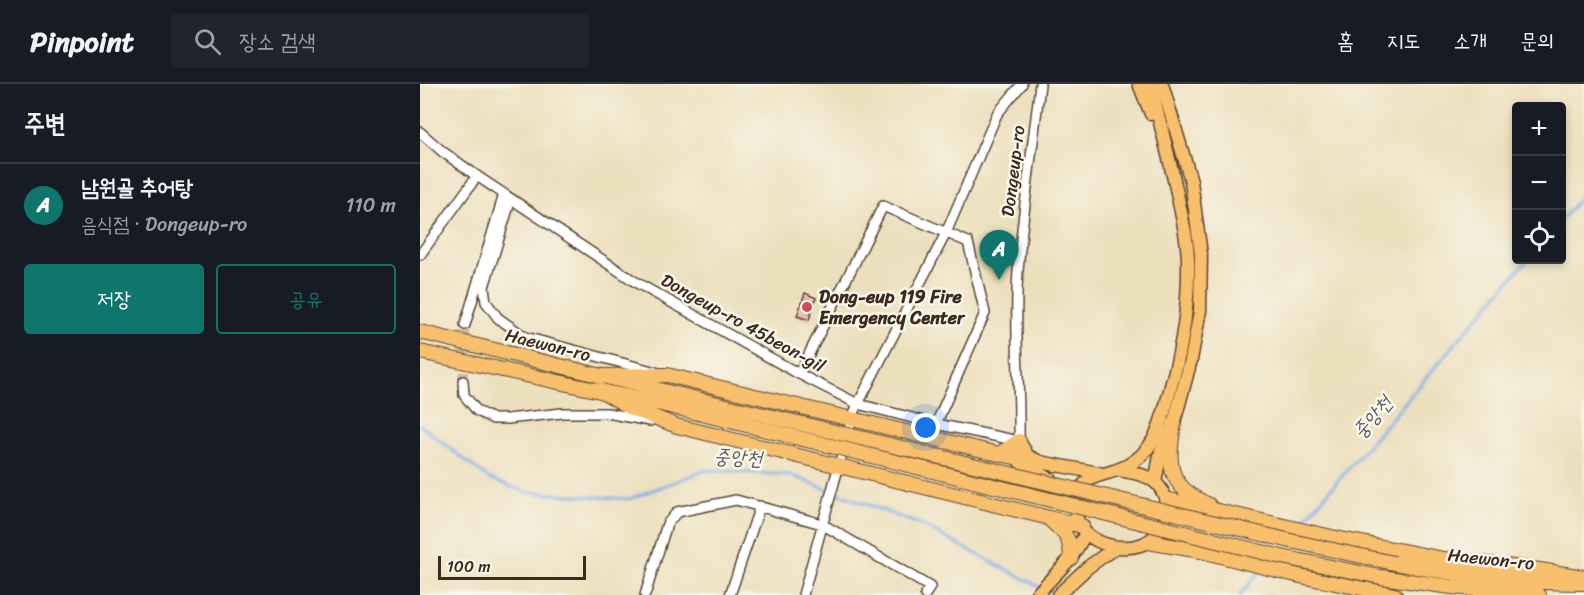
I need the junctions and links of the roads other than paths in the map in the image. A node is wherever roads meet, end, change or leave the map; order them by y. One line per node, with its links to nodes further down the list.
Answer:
1 (1022, 84): 12 (street)
2 (1040, 84): 28 (street, Dongeup-ro)
3 (1139, 84): 9 (main road)
4 (1150, 84): 9 (main road)
5 (1162, 84): 7 (main road)
6 (1171, 84): 7 (main road)
7 (1175, 124): 25 (main road)
8 (420, 132): 10 (street, Dongeup-ro 45beon-gil)
9 (1170, 161): 32 (main road)
10 (477, 176): 11 (street, Dongeup-ro 45beon-gil); 13 (street)
11 (508, 197): 14 (street); 17 (street, Dongeup-ro 45beon-gil); 18 (street)
12 (946, 233): 17 (street); 23 (street); 26 (street)
13 (420, 255)
14 (465, 325)
15 (420, 332): 19 (highway, Haewon-ro)
16 (420, 352): 21 (highway, Haewon-ro)
17 (799, 374): 23 (street, Dongeup-ro 45beon-gil)
18 (667, 375): 19 (highway); 24 (highway)
19 (599, 376): 22 (highway, Haewon-ro)
20 (463, 381): 27 (street)
21 (600, 390): 22 (highway, Haewon-ro); 27 (highway)
22 (667, 399): 47 (highway, Haewon-ro, bridge); 55 (highway, Haewon-ro, bridge)
23 (858, 404): 24 (street); 26 (street, Dongeup-ro 45beon-gil)
24 (852, 418): 29 (highway); 33 (street)
25 (1174, 423): 35 (main road); 39 (highway)
26 (936, 424): 28 (street, Dongeup-ro 45beon-gil)
27 (677, 426): 33 (highway)
28 (1019, 441): 29 (highway); 30 (main road); 31 (main road)
29 (999, 454): 30 (highway)
30 (1017, 459): 31 (highway); 36 (main road)
31 (1040, 462): 34 (main road)
32 (1118, 470): 34 (main road); 35 (main road)
33 (837, 471): 40 (highway); 41 (street)
34 (1100, 473): 36 (main road)
35 (1155, 482): 37 (main road)
36 (1077, 495): 42 (main road)
37 (1166, 499): 39 (highway); 43 (main road)
38 (760, 506): 41 (street); 48 (street); 49 (street)
39 (1230, 514): 46 (highway)
40 (1050, 519): 42 (highway); 45 (highway)
41 (823, 521): 50 (street); 51 (street)
42 (1084, 529): 44 (main road); 45 (main road)
43 (1148, 542): 44 (main road); 54 (highway)
44 (1116, 547): 53 (main road)
45 (1071, 558): 52 (main road)
46 (1584, 577)
47 (1584, 583)
48 (645, 595)
49 (730, 595)
50 (803, 595)
51 (925, 595)
52 (1035, 595)
53 (1058, 595)
54 (1395, 595)
55 (1539, 595)

